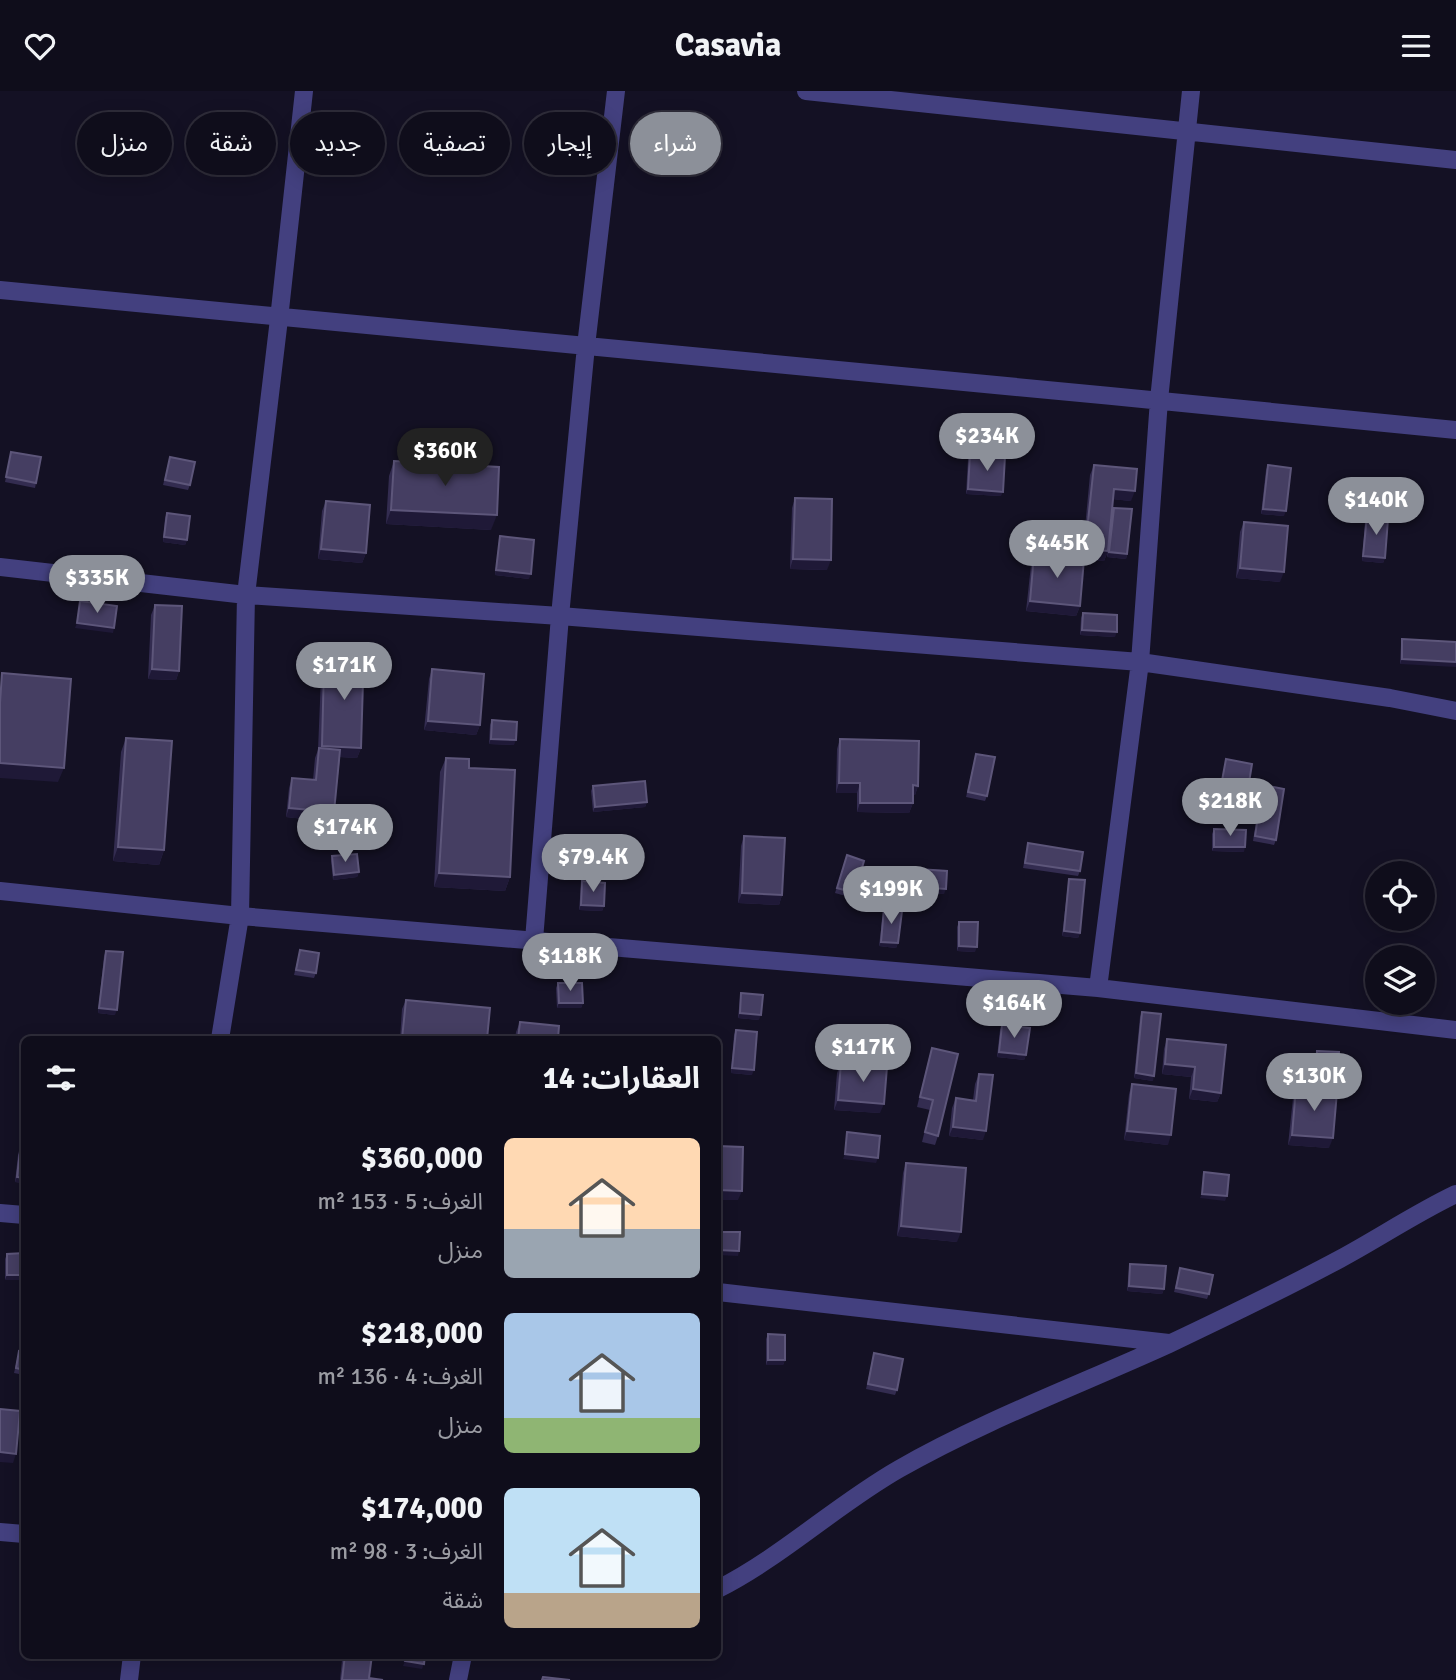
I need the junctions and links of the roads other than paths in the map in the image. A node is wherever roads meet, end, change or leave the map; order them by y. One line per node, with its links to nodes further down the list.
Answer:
1 (304, 91): 8 (street)
2 (615, 91): 9 (street)
3 (806, 91): 5 (street)
4 (1191, 91): 5 (street)
5 (1187, 132): 6 (street); 10 (street)
6 (1456, 160)
7 (0, 290): 8 (street)
8 (279, 319): 9 (street); 13 (street)
9 (586, 346): 10 (street); 14 (street)
10 (1158, 400): 11 (street); 15 (street)
11 (1456, 430)
12 (0, 567): 13 (street)
13 (246, 595): 14 (street); 18 (street)
14 (560, 617): 15 (street); 19 (street)
15 (1140, 663): 16 (street); 20 (street)
16 (1456, 711)
17 (0, 891): 18 (street)
18 (240, 916): 19 (street); 22 (street)
19 (534, 940): 20 (street)
20 (1098, 988): 21 (street)
21 (1456, 1030)
22 (220, 1036)
23 (1456, 1194): 27 (street)
24 (0, 1213): 25 (street)
25 (21, 1215)
26 (721, 1292): 27 (street)
27 (1169, 1343): 30 (street)
28 (0, 1532): 29 (street)
29 (21, 1534)
30 (721, 1587)
31 (132, 1659): 33 (street)
32 (462, 1659): 34 (street)
33 (129, 1680)
34 (457, 1680)

